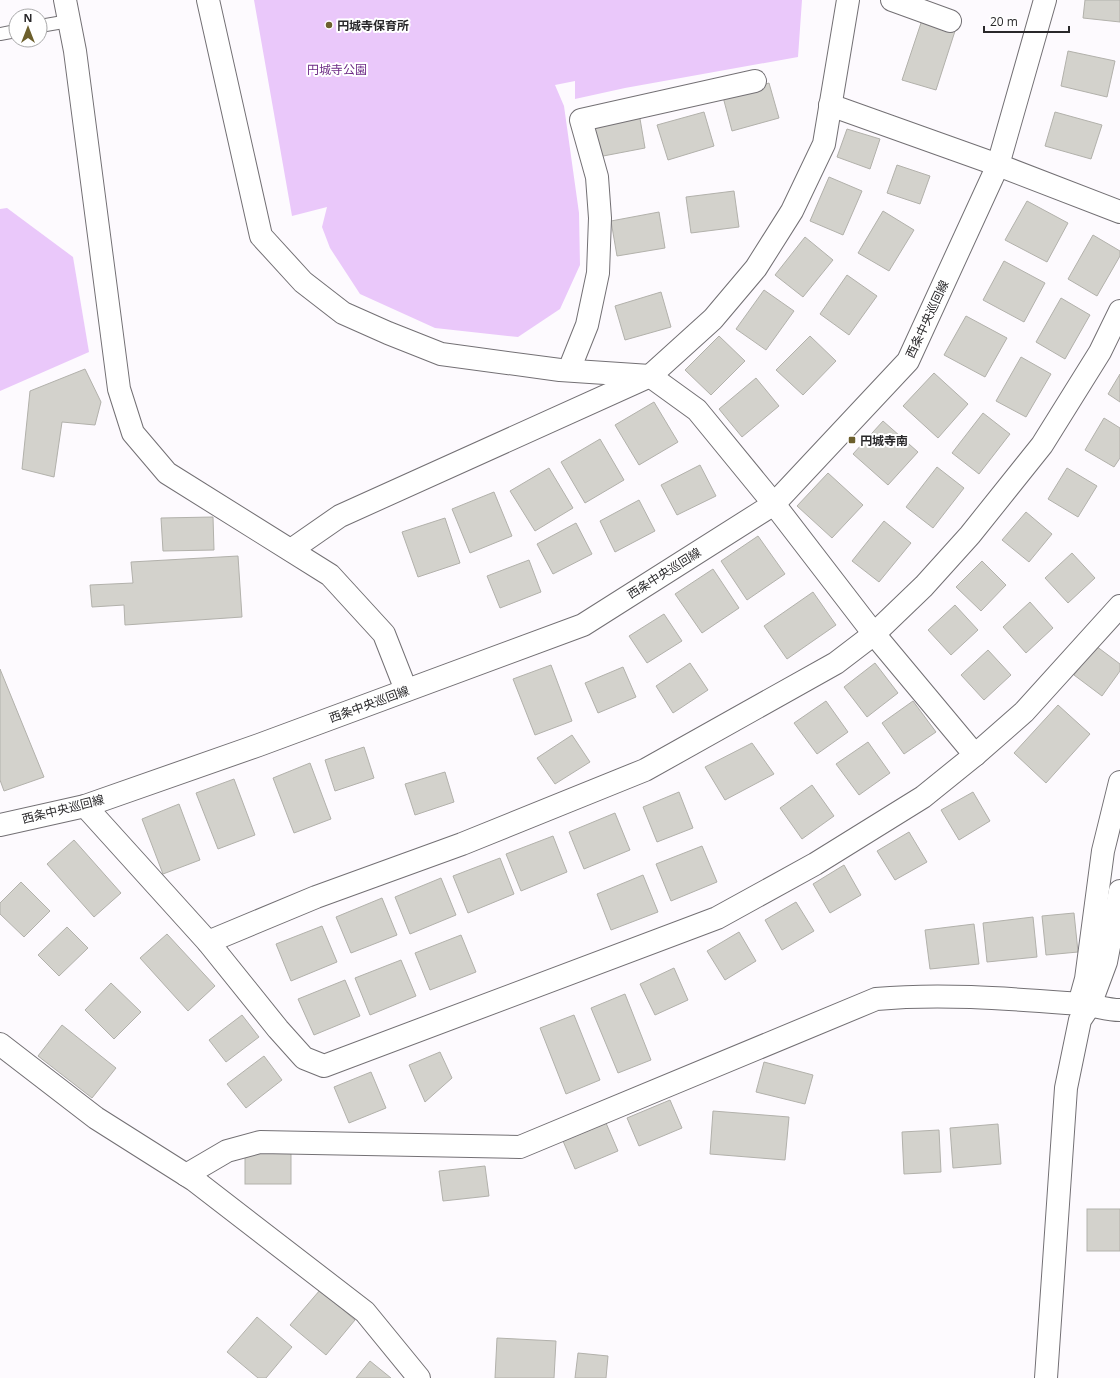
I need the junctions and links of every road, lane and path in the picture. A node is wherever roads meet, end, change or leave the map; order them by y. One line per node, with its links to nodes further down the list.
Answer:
1 (65, 0): 6 (street)
2 (208, 0): 14 (street)
3 (848, 0): 10 (street)
4 (892, 0): 7 (street)
5 (1045, 0): 11 (street, 西条中央巡回線)
6 (69, 21): 8 (lane); 17 (street)
7 (950, 21)
8 (48, 25)
9 (755, 82): 14 (street)
10 (830, 105): 11 (street); 15 (street)
11 (998, 165): 12 (street); 16 (street, 西条中央巡回線)
12 (1120, 212)
13 (1120, 311): 19 (street)
14 (568, 370): 15 (street)
15 (650, 376): 16 (street); 17 (street)
16 (774, 504): 19 (street); 20 (street, 西条中央巡回線)
17 (291, 550): 20 (street)
18 (1120, 606): 21 (street)
19 (874, 634): 21 (street); 26 (street)
20 (406, 690): 23 (street, 西条中央巡回線)
21 (975, 755): 26 (street)
22 (1120, 782): 27 (street)
23 (85, 806): 24 (street, 西条中央巡回線); 26 (street)
24 (0, 825)
25 (1120, 891): 27 (street)
26 (208, 942)
27 (1085, 1005): 28 (street); 30 (street); 32 (street)
28 (1120, 1010)
29 (0, 1044): 30 (street)
30 (186, 1175): 31 (street)
31 (419, 1378)
32 (1046, 1378)

